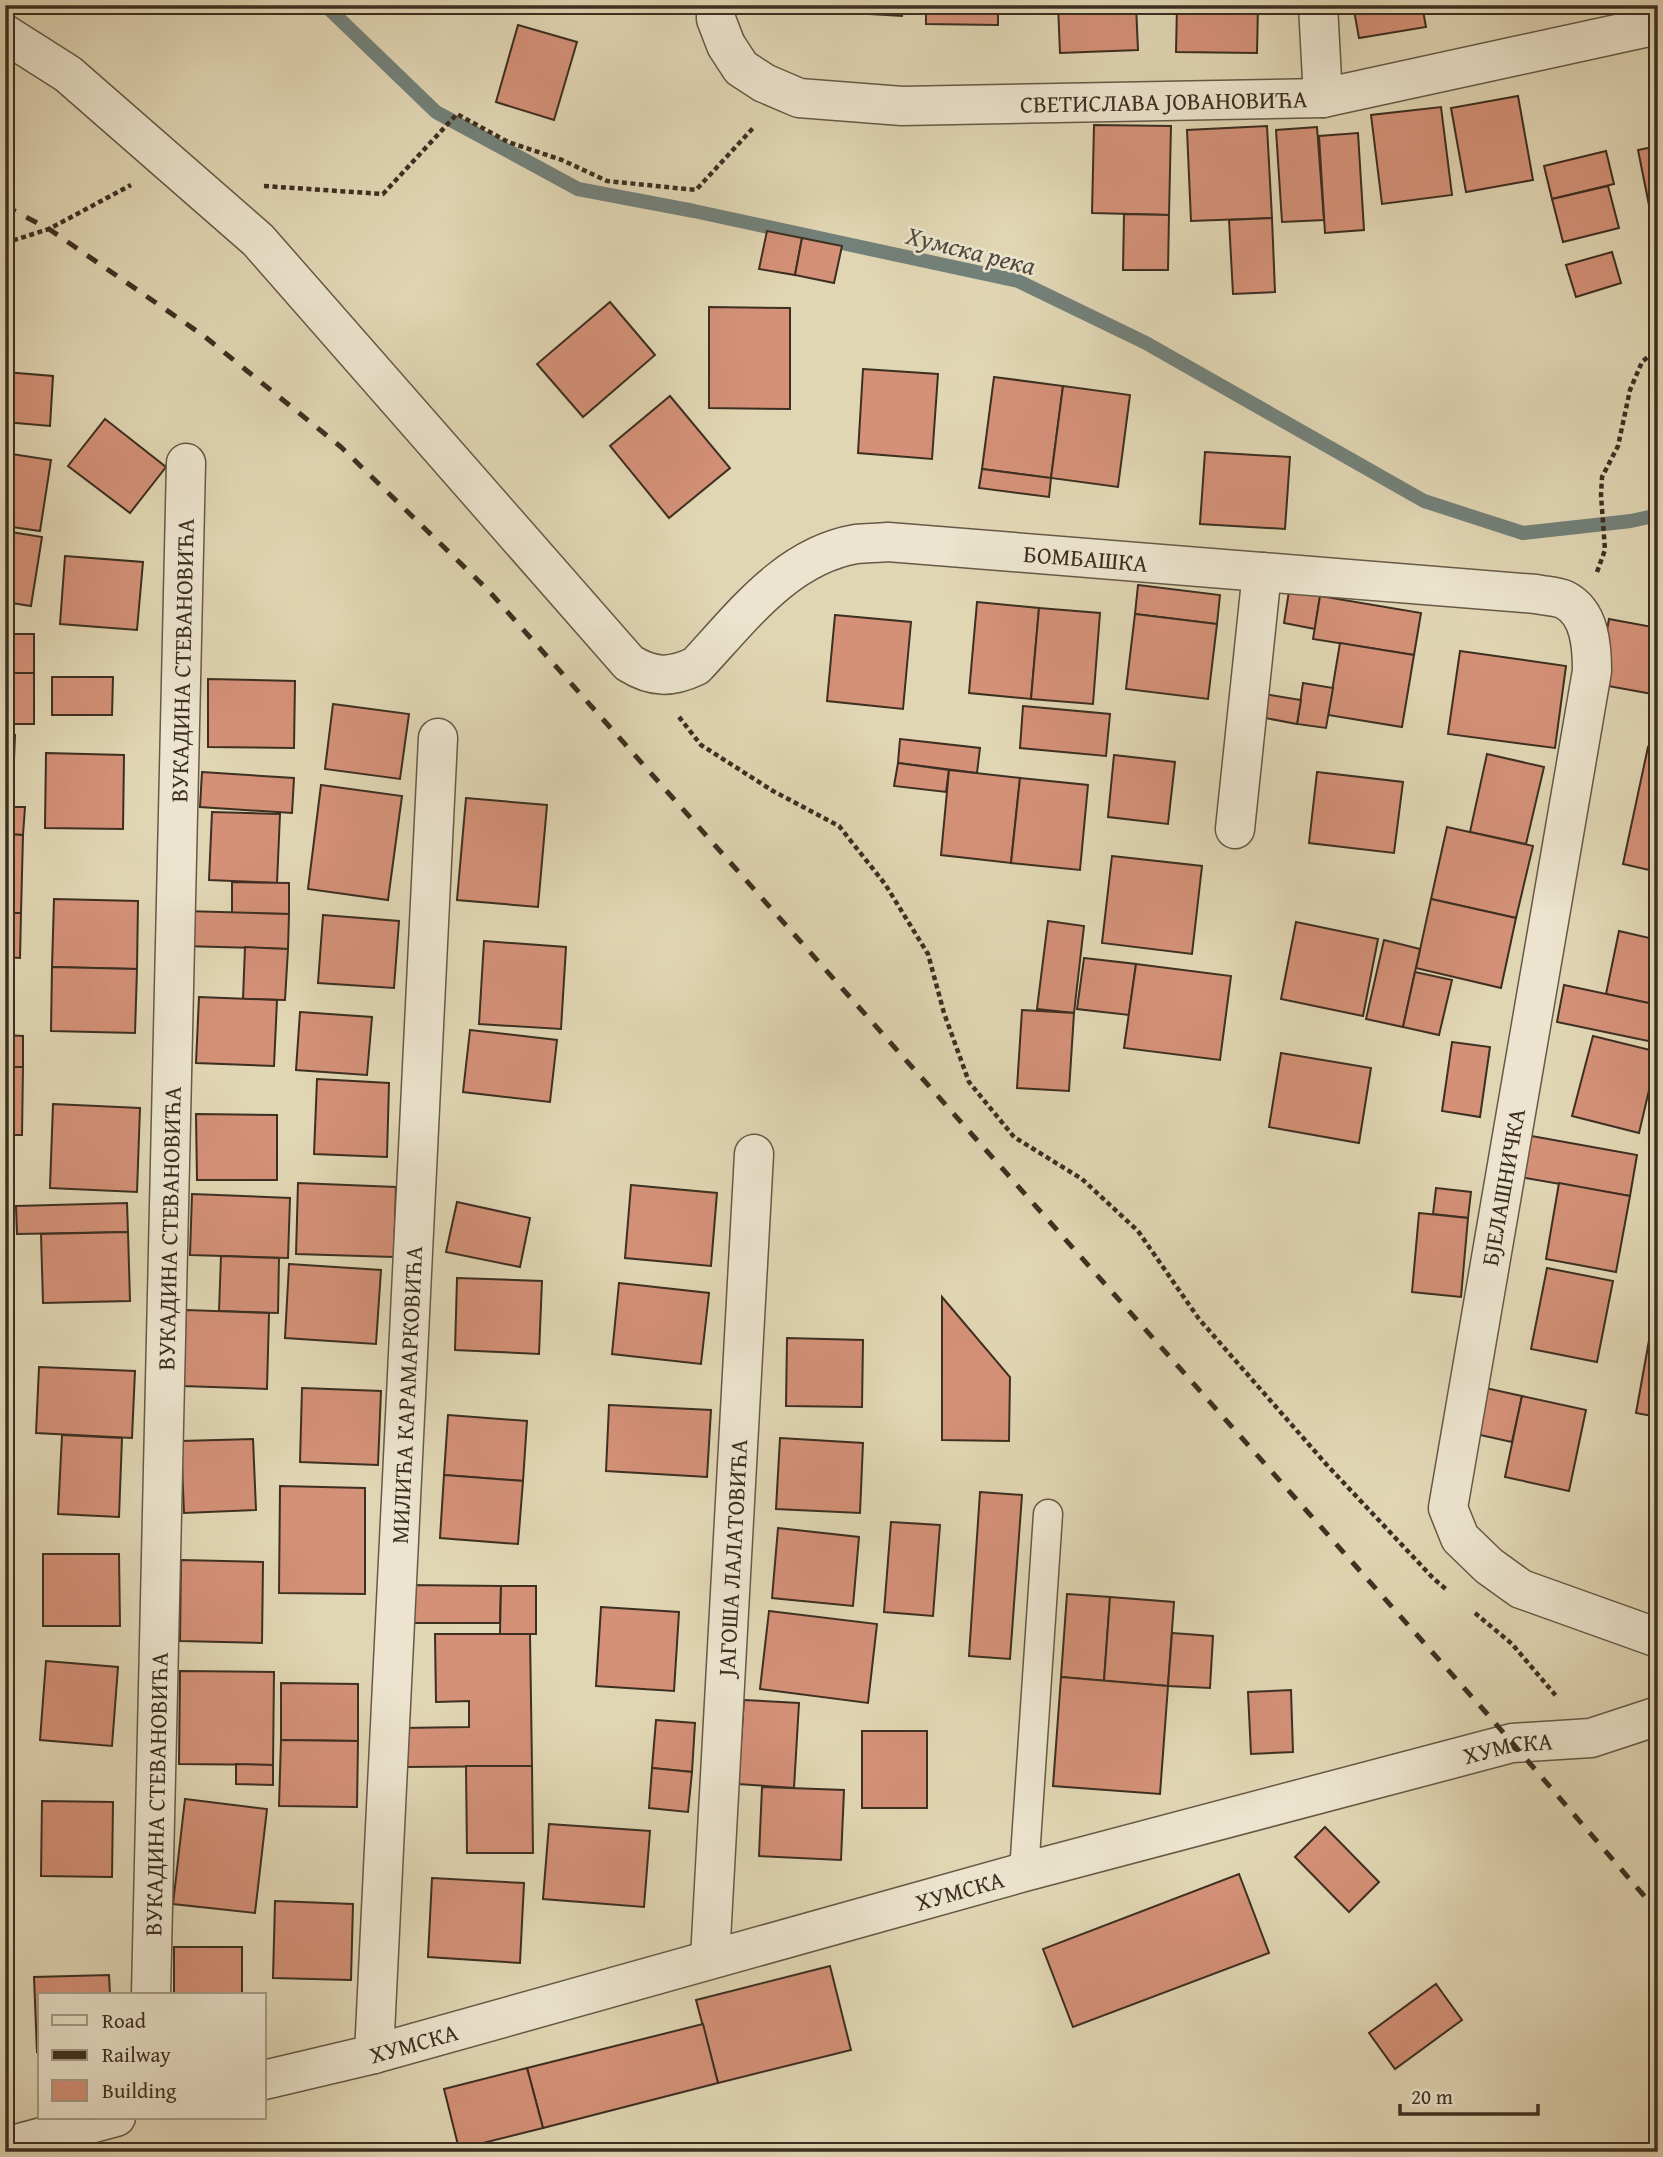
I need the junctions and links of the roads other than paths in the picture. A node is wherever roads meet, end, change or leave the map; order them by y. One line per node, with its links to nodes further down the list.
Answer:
1 (716, 5): 5 (street, СВЕТИСЛАВА ЈОВАНОВИЋА)
2 (1318, 5): 5 (street)
3 (1658, 25): 5 (street, СВЕТИСЛАВА ЈОВАНОВИЋА)
4 (5, 34): 7 (street, БОМБАШКА)
5 (1323, 98)
6 (186, 463): 17 (street, ВУКАДИНА СТЕВАНОВИЋА)
7 (1262, 572): 8 (street, БОМБАШКА); 10 (street)
8 (1581, 614): 13 (street, БЈЕЛАШНИЧКА)
9 (438, 738): 18 (street, МИЛИЋА КАРАМАРКОВИЋА)
10 (1235, 829)
11 (754, 1154): 16 (street, ЈАГОША ЛАЛАТОВИЋА)
12 (1048, 1514): 15 (lane)
13 (1658, 1638)
14 (1658, 1716): 15 (street, ХУМСКА)
15 (1024, 1872): 16 (street, ХУМСКА)
16 (710, 1959): 18 (street, ХУМСКА)
17 (151, 1993)
18 (373, 2054): 19 (street, ХУМСКА)
19 (266, 2080)
20 (112, 2118): 21 (street)
21 (5, 2147)

